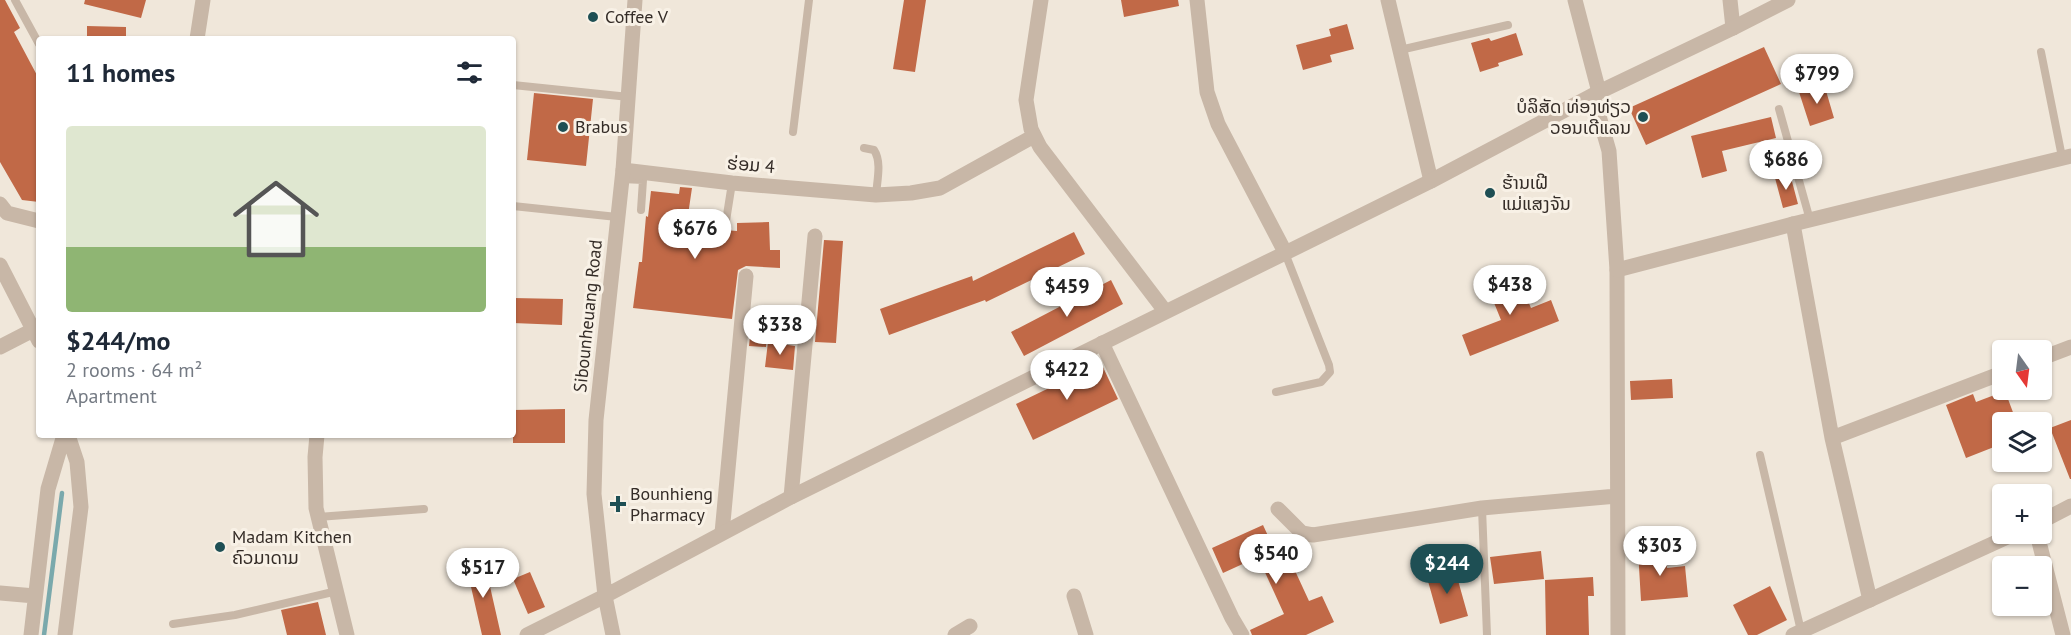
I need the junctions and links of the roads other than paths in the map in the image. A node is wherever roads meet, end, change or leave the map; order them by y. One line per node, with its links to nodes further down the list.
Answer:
1 (15, 0): 14 (lane)
2 (203, 0): 13 (street)
3 (635, 0): 19 (street, Sibounheuang Road)
4 (809, 0): 21 (lane)
5 (1040, 0): 22 (street)
6 (1197, 0): 38 (street)
7 (1388, 0): 15 (street)
8 (1575, 0): 18 (street)
9 (1730, 0): 12 (street)
10 (1788, 0): 12 (street)
11 (1508, 25): 15 (lane)
12 (1733, 28): 18 (street)
13 (197, 36)
14 (36, 38)
15 (1400, 50): 26 (street)
16 (2041, 52): 24 (lane)
17 (516, 85): 19 (lane)
18 (1596, 93): 26 (street); 40 (street)
19 (629, 97): 25 (street, Sibounheuang Road)
20 (1779, 109): 34 (lane)
21 (793, 132)
22 (1034, 136): 28 (street, ຮ່ອມ 4); 42 (street)
23 (864, 148): 28 (lane)
24 (2067, 157): 34 (street)
25 (623, 174): 27 (street, ຮ່ອມ 4); 31 (lane); 32 (street, Sibounheuang Road)
26 (1431, 181): 38 (street)
27 (732, 183): 28 (street, ຮ່ອມ 4); 35 (lane)
28 (876, 195)
29 (0, 204): 33 (street)
30 (516, 206): 32 (lane)
31 (641, 210)
32 (618, 217): 69 (street, Sibounheuang Road)
33 (36, 220)
34 (1810, 220): 36 (street)
35 (690, 221)
36 (1793, 224): 40 (street); 53 (street)
37 (815, 236): 56 (street)
38 (1285, 252): 42 (street); 49 (lane)
39 (0, 265): 43 (street)
40 (1617, 270): 55 (street)
41 (746, 276): 63 (street)
42 (1165, 311): 44 (street)
43 (36, 335): 46 (street)
44 (1102, 343): 56 (street); 82 (street)
45 (2071, 346): 47 (street)
46 (0, 347)
47 (2052, 354)
48 (1992, 377): 53 (street)
49 (1276, 392)
50 (63, 438): 68 (street)
51 (69, 438): 76 (street)
52 (317, 438): 62 (street)
53 (1832, 438): 71 (street)
54 (1760, 455): 74 (lane)
55 (1617, 496): 58 (street); 84 (street)
56 (791, 497): 63 (street)
57 (2071, 506): 61 (street)
58 (1482, 508): 60 (street); 83 (lane)
59 (424, 509): 62 (lane)
60 (1278, 509)
61 (2052, 516)
62 (318, 517): 66 (street)
63 (723, 532): 69 (street)
64 (1992, 544): 71 (street)
65 (2040, 544): 85 (street)
66 (337, 591): 72 (lane); 77 (street)
67 (0, 593): 68 (street)
68 (35, 596): 75 (street)
69 (605, 596): 78 (street); 79 (street, Sibounheuang Road)
70 (1074, 596): 81 (street)
71 (1870, 600): 74 (street)
72 (173, 624)
73 (970, 626): 80 (street)
74 (1805, 632)
75 (31, 635)
76 (65, 635)
77 (346, 635)
78 (527, 635)
79 (613, 635)
80 (955, 635)
81 (1086, 635)
82 (1242, 635)
83 (1487, 635)
84 (1618, 635)
85 (2063, 635)

